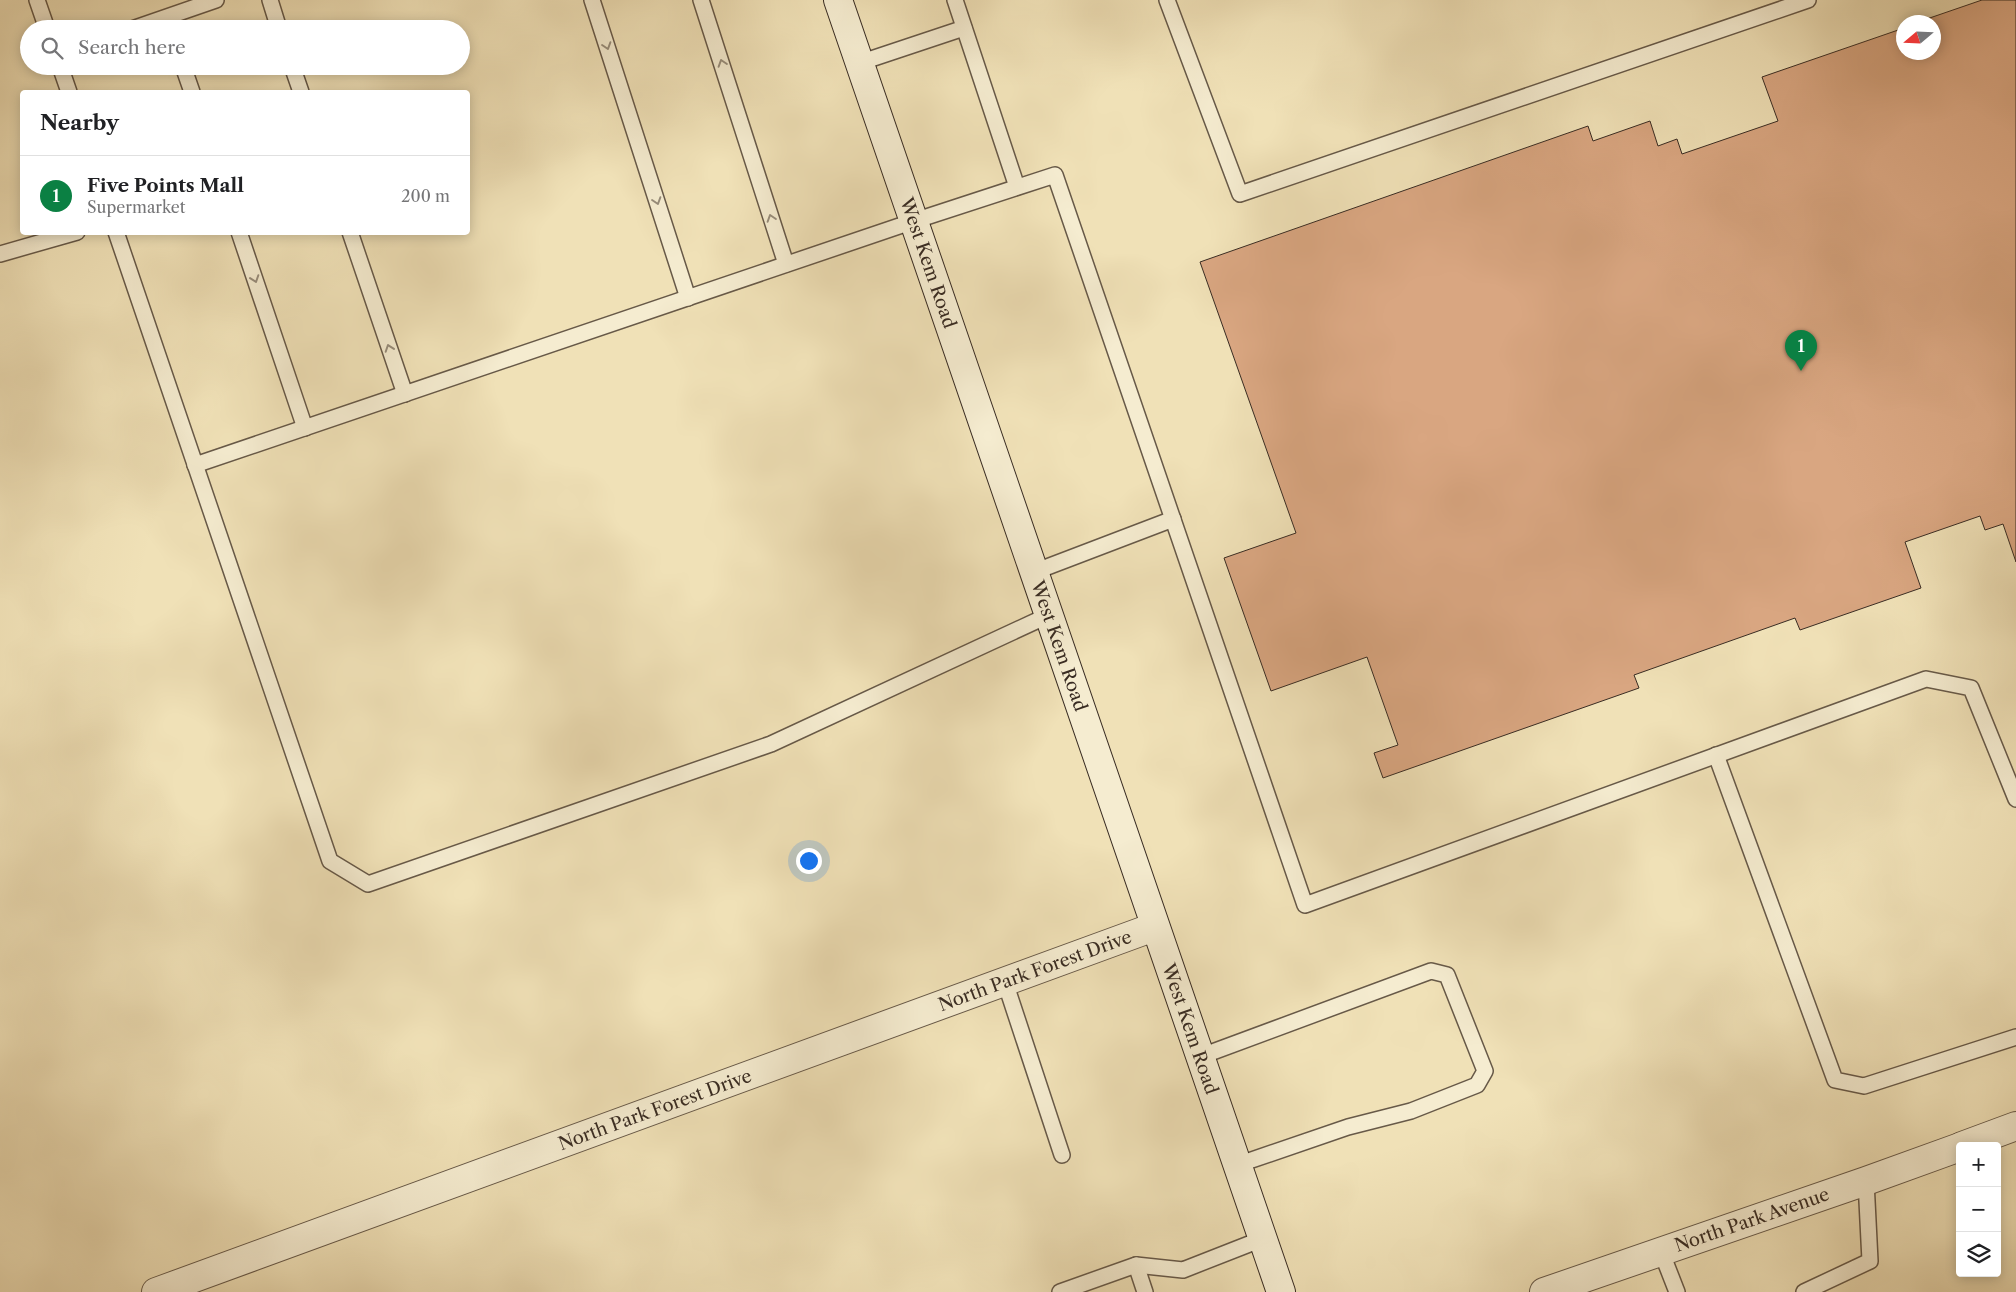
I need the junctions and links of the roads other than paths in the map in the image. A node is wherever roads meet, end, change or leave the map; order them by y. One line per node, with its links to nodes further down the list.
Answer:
1 (37, 0): 10 (lane)
2 (216, 0): 11 (lane)
3 (270, 0): 12 (lane)
4 (592, 0): 29 (lane, one-way to 29)
5 (702, 0): 28 (lane, one-way to 5)
6 (838, 0): 14 (street, West Kem Road)
7 (954, 0): 13 (lane)
8 (1167, 0): 9 (lane)
9 (1808, 0)
10 (44, 20)
11 (174, 20)
12 (277, 20)
13 (964, 28): 14 (lane); 21 (lane)
14 (859, 63): 22 (street, West Kem Road)
15 (63, 75): 18 (lane)
16 (186, 75): 19 (lane)
17 (295, 75): 20 (lane)
18 (68, 90)
19 (191, 90)
20 (300, 90)
21 (1017, 187): 22 (lane); 33 (lane)
22 (914, 221): 28 (lane); 34 (street, West Kem Road)
23 (66, 235): 27 (lane)
24 (117, 235): 32 (lane)
25 (240, 235): 31 (lane, one-way to 31)
26 (351, 235): 30 (lane, one-way to 26)
27 (0, 254)
28 (786, 264): 29 (lane)
29 (688, 298): 30 (lane)
30 (405, 394): 31 (lane)
31 (306, 428): 32 (lane)
32 (195, 465): 35 (lane)
33 (1173, 519): 34 (lane); 36 (lane)
34 (1034, 572): 35 (street, West Kem Road)
35 (1049, 614): 38 (street, West Kem Road)
36 (1716, 755): 37 (lane); 40 (lane)
37 (2016, 799)
38 (1154, 927): 39 (street, North Park Forest Drive); 41 (street, West Kem Road)
39 (1005, 982): 45 (lane); 51 (street, North Park Forest Drive)
40 (2016, 1037)
41 (1199, 1057): 46 (street, West Kem Road); 46 (lane)
42 (2016, 1126): 43 (street, North Park Avenue)
43 (1972, 1142)
44 (1956, 1148): 47 (street, North Park Avenue)
45 (1062, 1155)
46 (1237, 1165): 48 (street, West Kem Road)
47 (1866, 1181): 49 (street, North Park Avenue); 57 (lane)
48 (1262, 1239): 50 (lane); 54 (street, West Kem Road)
49 (1661, 1251): 55 (street, North Park Avenue); 56 (lane)
50 (1136, 1265): 52 (lane); 53 (lane)
51 (156, 1292)
52 (1060, 1292)
53 (1145, 1292)
54 (1280, 1292)
55 (1544, 1292)
56 (1677, 1292)
57 (1804, 1292)

